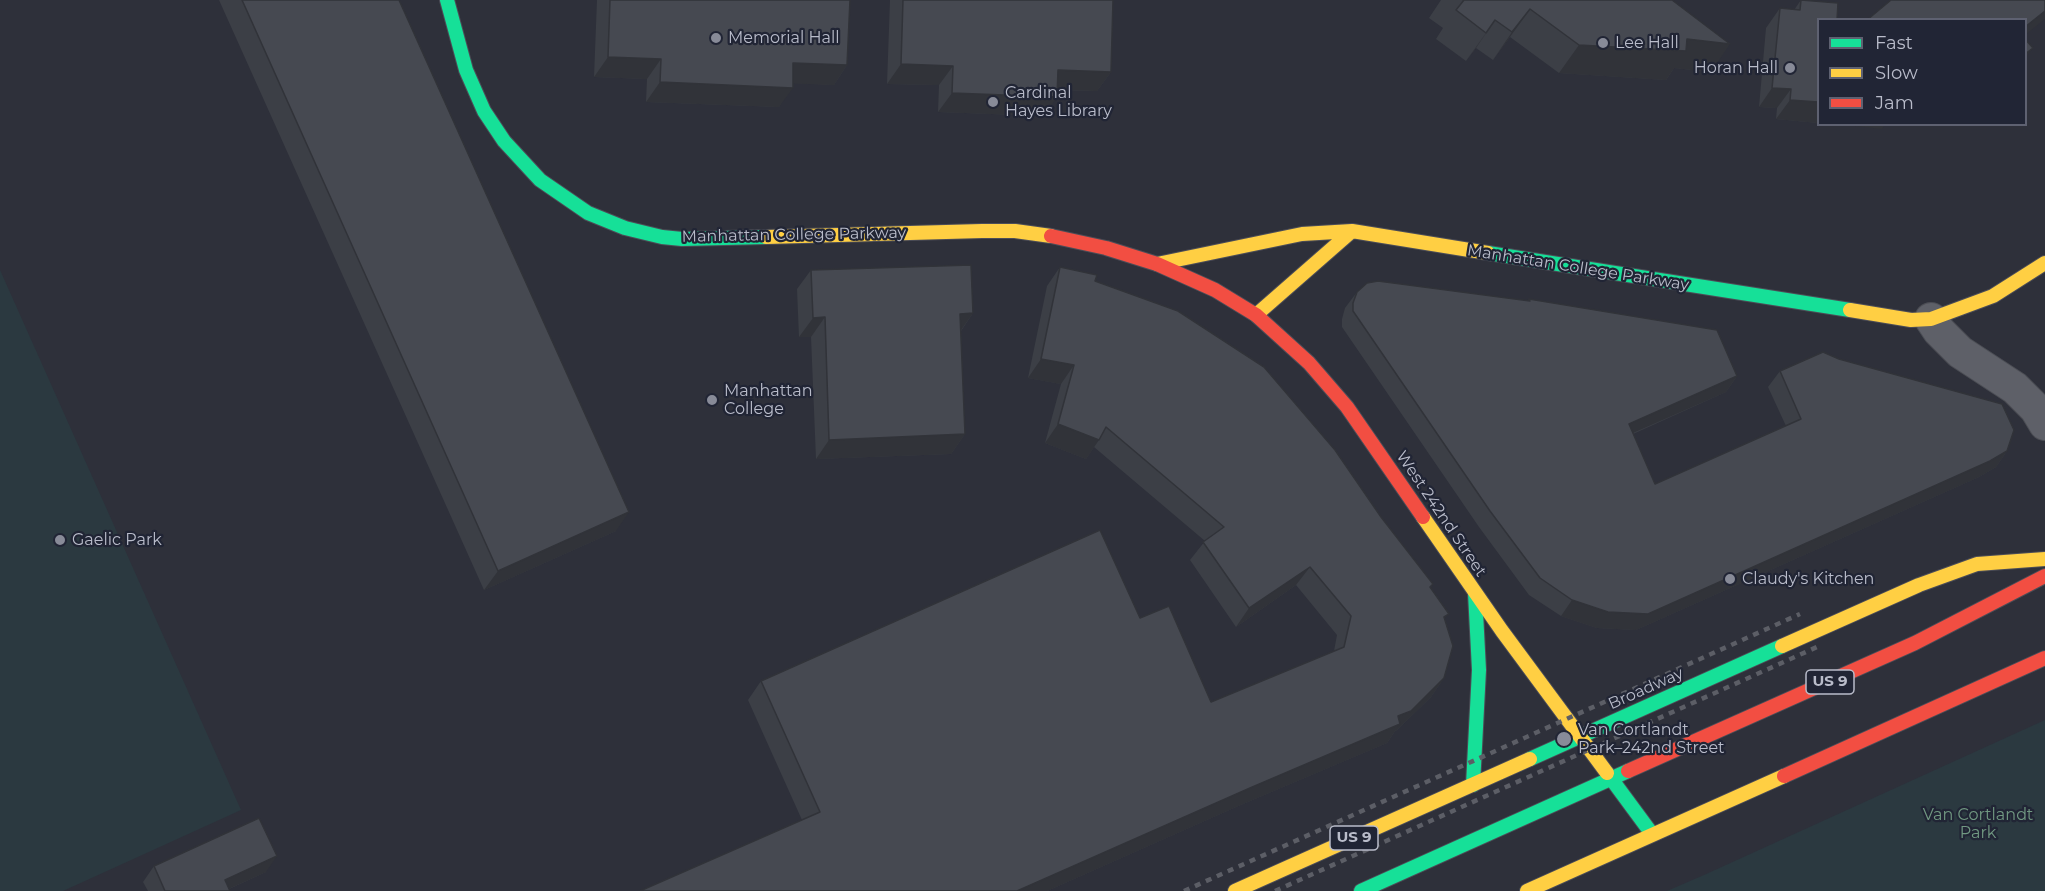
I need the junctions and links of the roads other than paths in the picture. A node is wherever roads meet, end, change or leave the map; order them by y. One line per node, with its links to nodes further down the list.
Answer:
1 (447, 0): 4 (street, Manhattan College Parkway)
2 (1352, 231): 4 (street, Manhattan College Parkway); 5 (street); 6 (street, Manhattan College Parkway)
3 (2045, 263): 6 (street, Manhattan College Parkway)
4 (1157, 264): 5 (street, West 242nd Street)
5 (1256, 315): 10 (street, West 242nd Street)
6 (1930, 319): 7 (street)
7 (2045, 423)
8 (2045, 559): 12 (street, Broadway / US 9)
9 (2045, 576): 13 (street, US 9)
10 (1475, 593): 12 (street, West 242nd Street); 14 (street)
11 (2045, 658): 15 (street)
12 (1580, 736): 13 (street, West 242nd Street); 14 (street, Broadway / US 9)
13 (1611, 778): 15 (street, West 242nd Street); 17 (street, US 9)
14 (1473, 785): 16 (street, Broadway / US 9)
15 (1652, 834): 18 (street)
16 (1235, 891)
17 (1361, 891)
18 (1527, 891)

